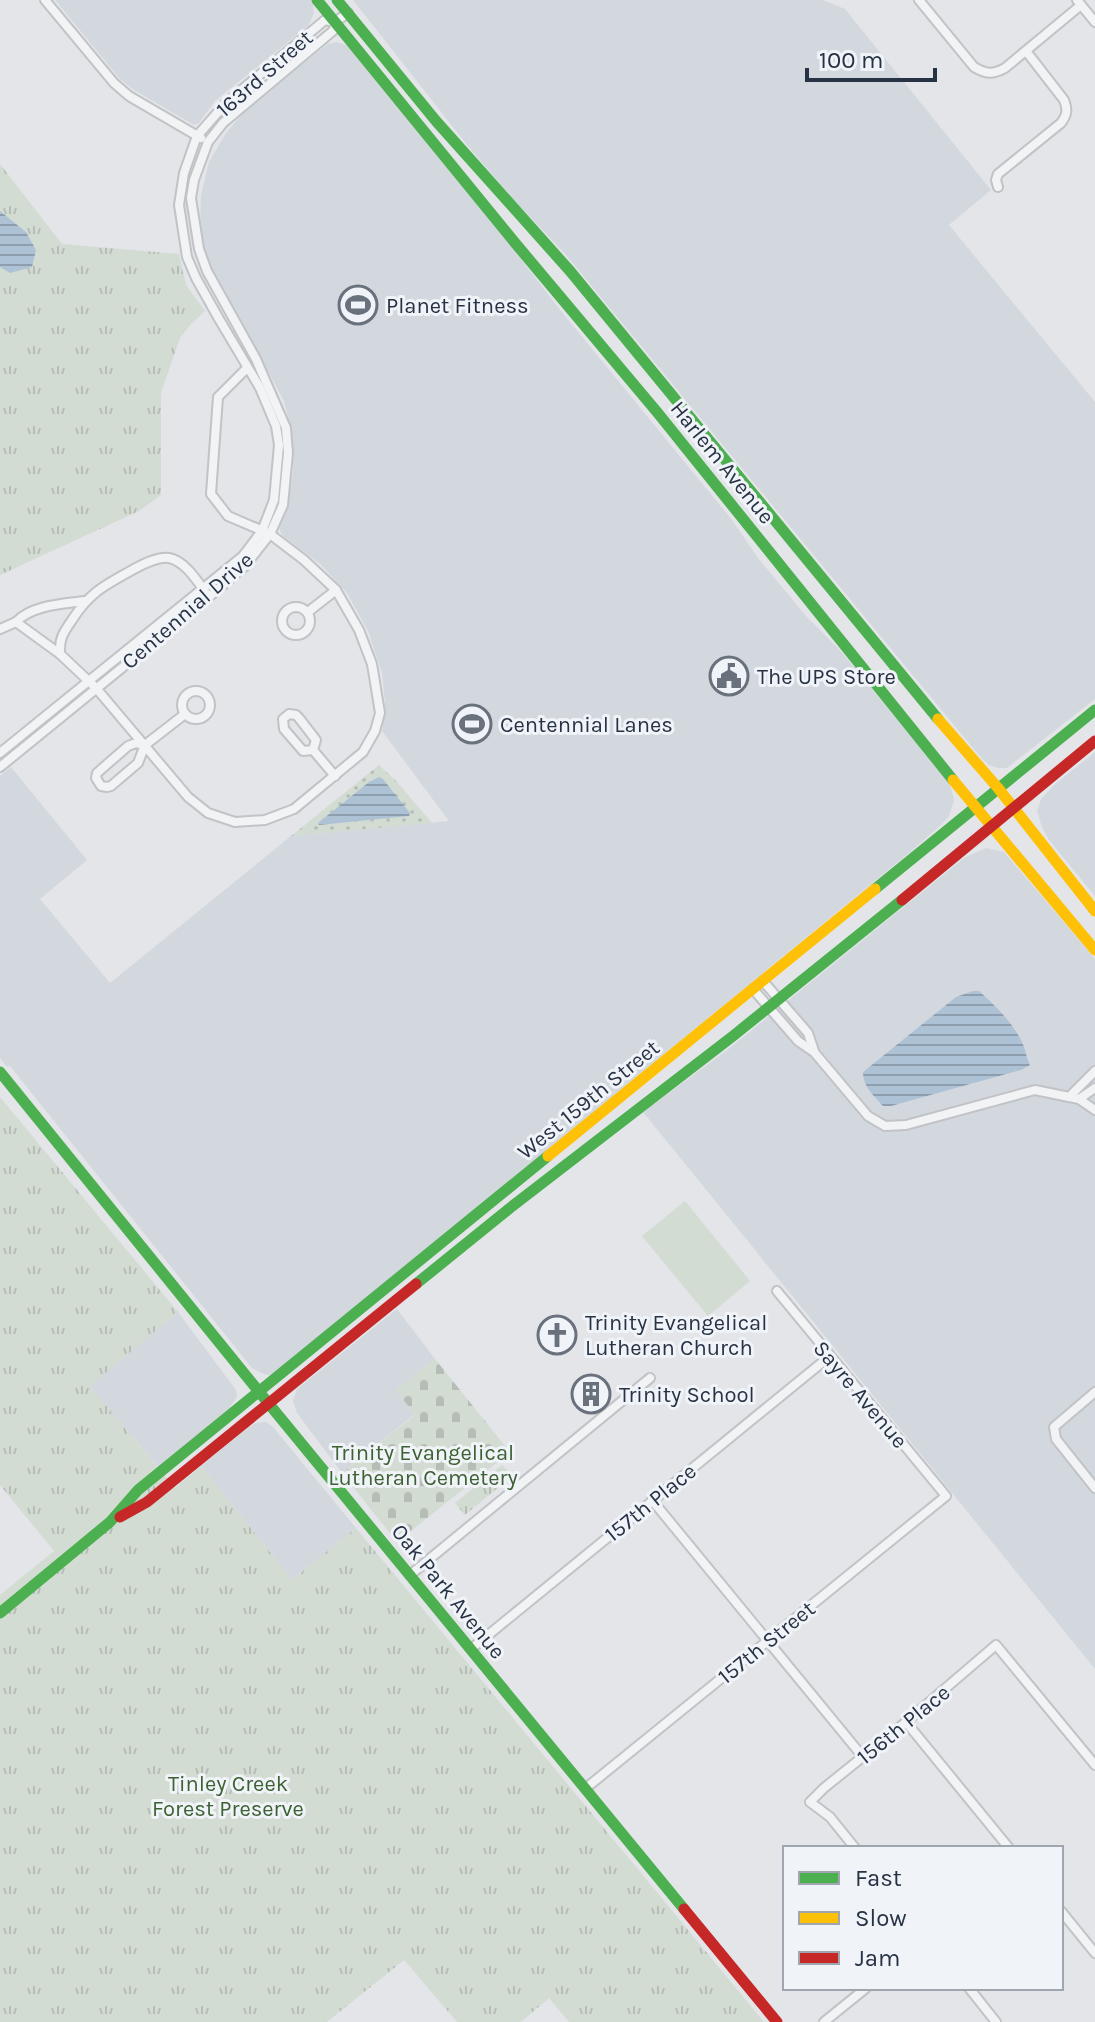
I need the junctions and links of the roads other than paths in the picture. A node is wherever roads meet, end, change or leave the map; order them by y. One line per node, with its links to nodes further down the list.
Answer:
1 (45, 0): 10 (street)
2 (317, 0): 7 (main road, Harlem Avenue)
3 (337, 0): 6 (main road, Harlem Avenue)
4 (919, 0): 9 (street)
5 (1079, 3): 8 (street); 9 (street)
6 (348, 13): 7 (street, 163rd Street); 32 (main road, Harlem Avenue)
7 (335, 22): 10 (street, 163rd Street); 11 (street, 163rd Street); 33 (main road, Harlem Avenue)
8 (1095, 22)
9 (1026, 51): 12 (street)
10 (197, 136): 11 (street); 13 (street, Centennial Drive)
11 (208, 142): 14 (street, Centennial Drive)
12 (998, 187)
13 (247, 368): 14 (street, Centennial Drive); 14 (street)
14 (266, 533): 15 (street); 16 (street, Centennial Drive)
15 (336, 590): 18 (street); 31 (street)
16 (206, 593): 17 (street); 22 (street, Centennial Drive); 23 (street, Centennial Drive)
17 (84, 601): 19 (street); 21 (street)
18 (308, 612)
19 (16, 622): 20 (street); 21 (street)
20 (0, 629)
21 (60, 654): 22 (street)
22 (89, 681): 23 (street); 29 (street, Centennial Drive)
23 (96, 688): 27 (street); 30 (street, Centennial Drive)
24 (1095, 710): 32 (main road, West 159th Street)
25 (185, 714): 27 (street)
26 (1095, 741): 34 (main road, West 159th Street)
27 (145, 745): 27 (street); 31 (street)
28 (313, 750): 28 (street); 31 (street)
29 (0, 753)
30 (0, 767)
31 (335, 776)
32 (998, 788): 33 (main road, West 159th Street); 34 (main road, Harlem Avenue)
33 (975, 807): 35 (main road, Harlem Avenue); 38 (main road, West 159th Street)
34 (1014, 808): 35 (main road, West 159th Street); 36 (main road, Harlem Avenue)
35 (991, 826): 37 (main road, Harlem Avenue); 39 (main road, West 159th Street)
36 (1095, 911)
37 (1095, 950)
38 (758, 985): 39 (street); 40 (street); 51 (main road, West 159th Street)
39 (778, 999): 40 (main road, West 159th Street); 41 (street)
40 (768, 1007): 41 (street); 53 (main road, West 159th Street)
41 (814, 1052): 45 (street)
42 (1095, 1071): 45 (street)
43 (0, 1072): 51 (main road, Oak Park Avenue)
44 (1095, 1088): 46 (street)
45 (1069, 1097): 46 (street)
46 (1079, 1099): 47 (street)
47 (1095, 1110)
48 (777, 1291): 49 (street, Sayre Avenue)
49 (830, 1356): 55 (street, Sayre Avenue); 56 (street, 157th Place)
50 (650, 1378): 58 (street)
51 (260, 1392): 53 (main road, Oak Park Avenue); 57 (main road, West 159th Street)
52 (1095, 1392): 54 (street)
53 (269, 1404): 57 (main road, West 159th Street); 58 (main road, Oak Park Avenue)
54 (1095, 1488)
55 (946, 1496): 60 (street, 157th Street)
56 (652, 1500): 60 (street); 61 (street, 157th Place)
57 (110, 1522): 59 (main road, West 159th Street)
58 (410, 1575): 61 (main road, Oak Park Avenue)
59 (0, 1613)
60 (767, 1641): 63 (street); 65 (street, 157th Street)
61 (471, 1649): 65 (main road, Oak Park Avenue)
62 (906, 1722): 63 (street, 156th Place); 64 (street, 156th Place); 67 (street)
63 (863, 1757): 66 (street, 156th Place)
64 (1095, 1765)
65 (586, 1788): 72 (main road, Oak Park Avenue)
66 (853, 1846)
67 (1007, 1846)
68 (1063, 1913): 69 (street)
69 (1095, 1953)
70 (864, 1990): 73 (street)
71 (971, 1990): 74 (street)
72 (777, 2022)
73 (824, 2022)
74 (996, 2022)

